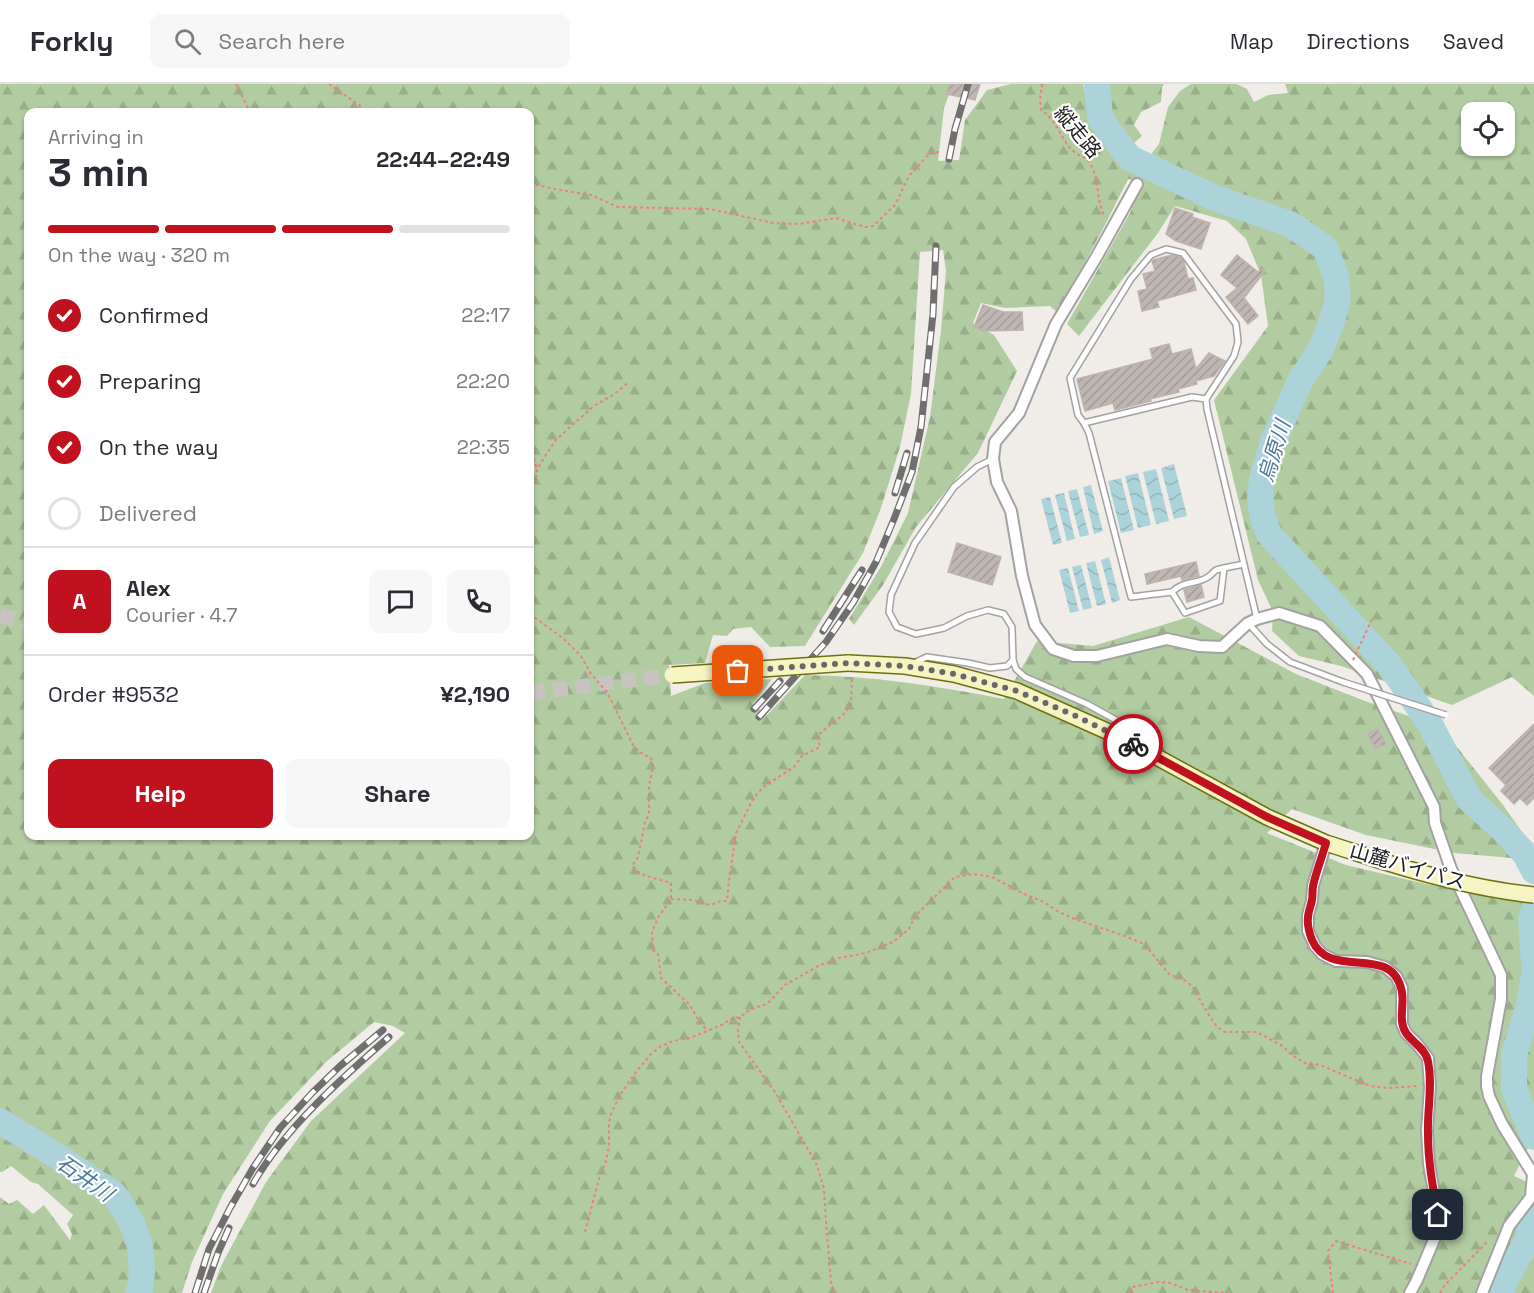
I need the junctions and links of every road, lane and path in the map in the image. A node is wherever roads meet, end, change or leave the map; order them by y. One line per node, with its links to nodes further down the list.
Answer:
1 (236, 84): 4 (path)
2 (329, 84): 5 (path)
3 (1042, 84): 9 (path, 縦走路)
4 (248, 108)
5 (362, 108)
6 (940, 152): 7 (path)
7 (534, 184)
8 (1137, 184): 9 (street)
9 (1112, 230): 13 (street)
10 (630, 382): 15 (path)
11 (1206, 399): 12 (lane); 12 (lane); 17 (lane)
12 (1084, 423): 19 (lane)
13 (993, 459): 22 (street); 23 (lane)
14 (534, 460): 15 (path)
15 (537, 469): 16 (path)
16 (534, 483)
17 (1244, 564): 18 (lane); 22 (lane)
18 (1224, 568): 19 (lane); 19 (lane)
19 (1172, 592)
20 (534, 617): 32 (path)
21 (1373, 617): 24 (path, bridge)
22 (1252, 621): 24 (street); 28 (lane, bridge)
23 (1013, 660): 25 (lane); 29 (lane)
24 (1353, 660): 45 (street)
25 (905, 666): 26 (street, 山麓バイパス); 29 (street, 山麓バイパス)
26 (850, 669): 27 (street, 山麓バイパス, bridge); 32 (path)
27 (672, 675)
28 (1446, 715)
29 (1128, 741): 30 (street, 山麓バイパス)
30 (1326, 843): 31 (street, 山麓バイパス, bridge); 35 (street)
31 (1534, 895)
32 (671, 899): 34 (path)
33 (740, 1017): 34 (path); 35 (path); 39 (path)
34 (708, 1030): 36 (path)
35 (1430, 1087): 38 (street)
36 (585, 1232)
37 (1488, 1242): 44 (path)
38 (1423, 1267): 42 (path); 43 (street)
39 (834, 1293)
40 (1131, 1293): 41 (path)
41 (1224, 1293)
42 (1333, 1293)
43 (1410, 1293)
44 (1440, 1293)
45 (1482, 1293)

